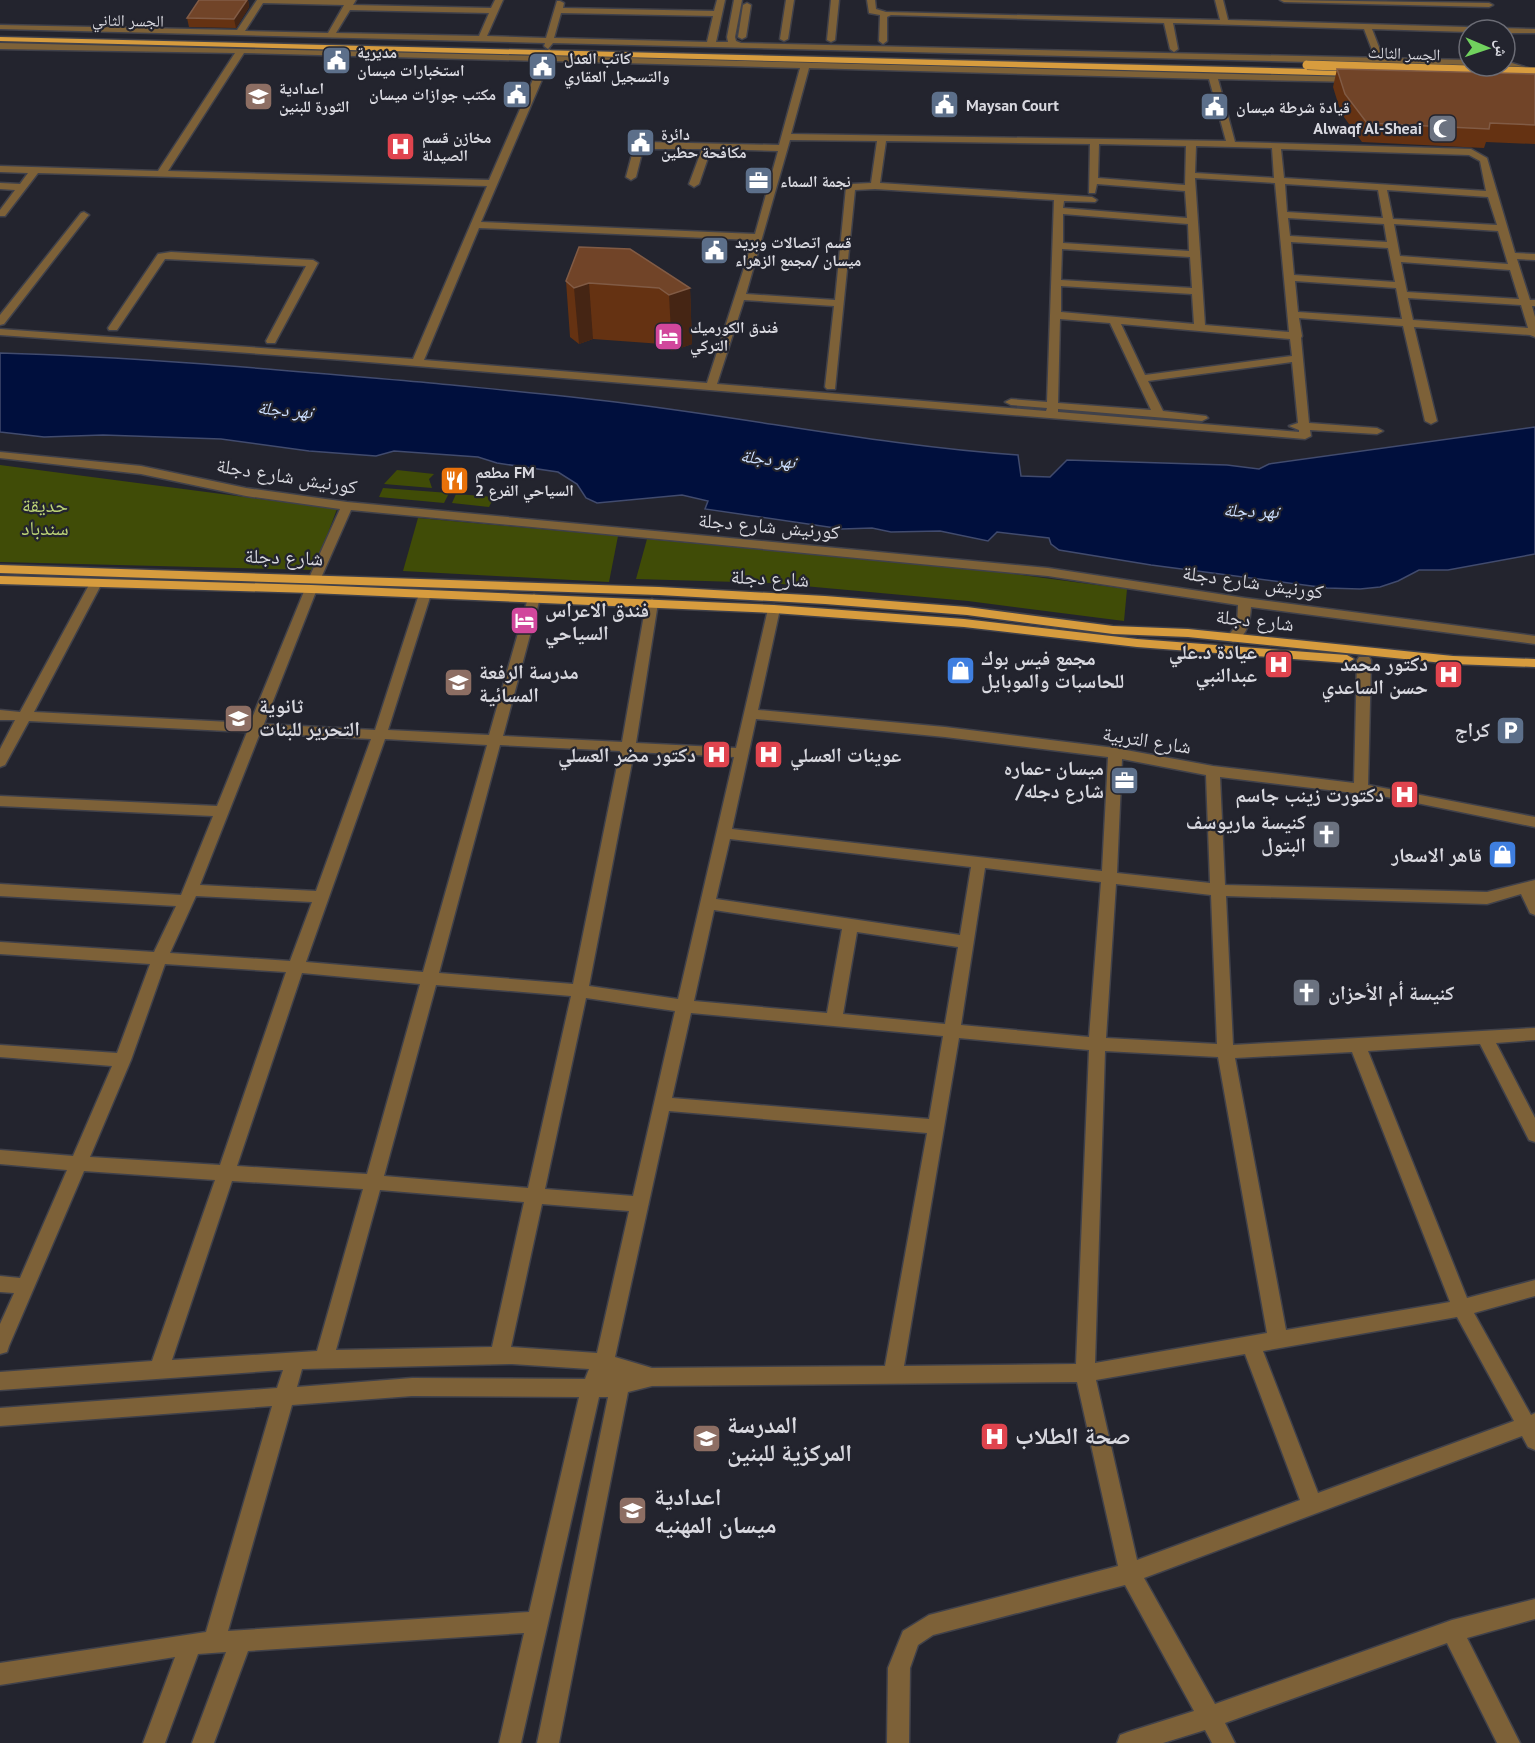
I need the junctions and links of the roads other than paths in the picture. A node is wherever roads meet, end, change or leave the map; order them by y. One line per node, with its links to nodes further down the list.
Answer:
1 (261, 0): 13 (street); 26 (street)
2 (499, 0): 15 (street)
3 (561, 0): 14 (street)
4 (644, 0): 16 (street)
5 (721, 0): 17 (street)
6 (738, 0): 28 (street)
7 (748, 0): 34 (street)
8 (790, 0): 31 (street)
9 (835, 0): 32 (street)
10 (871, 0): 18 (street)
11 (1219, 0): 21 (street)
12 (1284, 0): 19 (street)
13 (350, 4): 15 (street); 27 (street)
14 (558, 10): 16 (street); 39 (street)
15 (494, 11): 30 (street)
16 (640, 12): 17 (street)
17 (718, 14): 33 (street)
18 (885, 14): 20 (street); 35 (street)
19 (1494, 14): 22 (street); 24 (street)
20 (1168, 21): 21 (street); 40 (street)
21 (1225, 23): 22 (street)
22 (1367, 26): 43 (street)
23 (0, 27): 26 (street)
24 (1535, 31)
25 (0, 32): 36 (main road, الجسر الثاني)
26 (239, 33): 27 (street)
27 (331, 35): 37 (street)
28 (731, 37): 33 (street); 34 (street)
29 (0, 39): 36 (main road, الجسر الثاني)
30 (482, 39): 37 (street); 39 (street)
31 (784, 39): 32 (street); 34 (street)
32 (831, 40): 35 (street)
33 (711, 41): 34 (street); 39 (street)
34 (741, 41): 47 (street)
35 (883, 41): 40 (street)
36 (253, 42): 37 (main road)
37 (399, 45): 39 (street); 39 (main road); 41 (street)
38 (0, 46): 41 (street)
39 (548, 49): 47 (main road); 51 (street); 72 (street)
40 (1174, 49): 42 (street)
41 (241, 51): 67 (street)
42 (1215, 53): 43 (street); 47 (street); 48 (street)
43 (1378, 55): 44 (street)
44 (1457, 57)
45 (1517, 59): 46 (street)
46 (1523, 59)
47 (1088, 63): 51 (street); 53 (main road); 55 (street)
48 (1457, 63)
49 (1517, 64): 50 (street)
50 (1535, 65)
51 (805, 66): 59 (street)
52 (1517, 66): 54 (street)
53 (1310, 68): 54 (main road, الجسر الثالث, bridge); 57 (main road, الجسر الثالث)
54 (1535, 72)
55 (1213, 76): 56 (street); 62 (street)
56 (1363, 80)
57 (1533, 80)
58 (882, 139): 59 (street); 61 (street); 75 (street)
59 (785, 142): 63 (street); 91 (street)
60 (1191, 143): 61 (street); 62 (street); 68 (street)
61 (1095, 144): 71 (street)
62 (1231, 144): 64 (street)
63 (708, 146): 69 (street); 73 (street)
64 (1276, 146): 70 (street); 79 (street)
65 (0, 169): 66 (street)
66 (35, 170): 67 (street); 76 (street)
67 (161, 174): 72 (street)
68 (1190, 175): 70 (street); 77 (street)
69 (631, 177)
70 (1280, 181): 78 (street); 86 (street)
71 (1093, 182): 77 (street); 81 (street)
72 (493, 183): 89 (street)
73 (694, 184)
74 (0, 186): 76 (street)
75 (875, 186): 80 (street); 105 (street)
76 (22, 187): 84 (street)
77 (1190, 188): 87 (street)
78 (1382, 188): 79 (street); 88 (street)
79 (1492, 194): 90 (street)
80 (1059, 198): 81 (street); 82 (street)
81 (1092, 200): 83 (street)
82 (1058, 211): 83 (street); 94 (street)
83 (1092, 213): 87 (street)
84 (3, 214)
85 (84, 215): 110 (street)
86 (1284, 215): 88 (street); 92 (street)
87 (1192, 221): 95 (street)
88 (1389, 222): 90 (street); 93 (street)
89 (475, 225): 91 (street); 119 (street)
90 (1502, 228): 96 (street)
91 (759, 237): 104 (street)
92 (1286, 239): 93 (street); 100 (street)
93 (1393, 245): 98 (street)
94 (1058, 246): 95 (street); 101 (street)
95 (1195, 254): 103 (street)
96 (1511, 256): 97 (street); 99 (street)
97 (1535, 257)
98 (1396, 259): 99 (street); 102 (street)
99 (1514, 267): 106 (street)
100 (1290, 278): 102 (street); 108 (street)
101 (1057, 283): 103 (street); 107 (street)
102 (1402, 290): 106 (street); 111 (street)
103 (1197, 291): 113 (street)
104 (740, 297): 105 (street); 121 (street)
105 (840, 303): 122 (street)
106 (1530, 303): 115 (street)
107 (1055, 315): 109 (street); 123 (street)
108 (1295, 315): 111 (street); 116 (street)
109 (1114, 321): 113 (street); 120 (street)
110 (0, 323): 112 (street)
111 (1408, 324): 115 (street); 125 (street)
112 (113, 328): 117 (street); 117 (street)
113 (1200, 329): 116 (street)
114 (0, 332): 119 (street)
115 (1535, 333)
116 (1297, 336): 118 (street)
117 (271, 341): 119 (street)
118 (1299, 358): 120 (street); 127 (street)
119 (419, 359): 121 (street)
120 (1141, 379): 124 (street)
121 (713, 382): 122 (street); 123 (street)
122 (831, 387): 123 (street)
123 (1052, 410): 124 (street); 127 (street)
124 (1158, 414): 127 (street)
125 (1431, 421)
126 (1377, 431): 127 (street)
127 (1305, 432)
128 (0, 455): 129 (street, كورنيش شارع دجلة)
129 (347, 506): 133 (street); 136 (street, كورنيش شارع دجلة)
130 (0, 568): 133 (main road, شارع دجلة)
131 (0, 580): 132 (main road, شارع دجلة)
132 (96, 583): 133 (main road, شارع دجلة); 146 (street)
133 (313, 583): 134 (main road, شارع دجلة); 139 (main road, شارع دجلة); 147 (street)
134 (425, 594): 135 (main road, شارع دجلة); 148 (street)
135 (534, 598): 137 (main road, شارع دجلة); 149 (street)
136 (1245, 602): 139 (street); 140 (street, كورنيش شارع دجلة)
137 (652, 603): 138 (main road, شارع دجلة); 150 (street)
138 (774, 609): 141 (main road, شارع دجلة); 144 (street)
139 (1233, 638): 142 (main road, شارع دجلة)
140 (1535, 639)
141 (1364, 660): 143 (main road, شارع دجلة); 155 (street)
142 (1535, 663)
143 (1535, 673)
144 (750, 714): 151 (street); 152 (street, شارع التربية)
145 (0, 715): 146 (street)
146 (25, 716): 147 (street); 153 (street)
147 (255, 728): 148 (street); 157 (street)
148 (380, 734): 149 (street); 166 (street)
149 (496, 741): 150 (street); 174 (street)
150 (628, 748): 151 (street); 175 (street)
151 (742, 753): 159 (street)
152 (1115, 753): 154 (street, شارع التربية); 161 (street)
153 (0, 762)
154 (1213, 771): 155 (street, شارع التربية); 164 (street)
155 (1361, 789): 158 (street, شارع التربية)
156 (0, 801): 157 (street)
157 (220, 812): 165 (street)
158 (1535, 822)
159 (724, 833): 160 (street); 167 (street)
160 (979, 862): 161 (street); 170 (street)
161 (1109, 877): 164 (street); 181 (street)
162 (1531, 886): 164 (street); 168 (street)
163 (0, 890): 165 (street)
164 (1219, 890): 184 (street)
165 (188, 895): 166 (street); 172 (street)
166 (323, 897): 173 (street)
167 (709, 904): 169 (street); 176 (street)
168 (1535, 909)
169 (850, 926): 170 (street); 177 (street)
170 (966, 942): 178 (street)
171 (0, 948): 172 (street)
172 (159, 959): 173 (street); 185 (street)
173 (296, 968): 174 (street); 191 (street)
174 (430, 978): 175 (street); 192 (street)
175 (580, 991): 176 (street); 193 (street)
176 (686, 1006): 177 (street); 186 (street)
177 (834, 1020): 178 (street)
178 (950, 1031): 181 (street); 187 (street)
179 (1535, 1034): 180 (street)
180 (1485, 1037): 182 (street); 188 (street)
181 (1097, 1044): 184 (street); 207 (street)
182 (1358, 1045): 184 (street); 198 (street)
183 (0, 1051): 185 (street)
184 (1225, 1052): 199 (street)
185 (123, 1060): 190 (street)
186 (664, 1104): 187 (street); 194 (street)
187 (936, 1127): 208 (street)
188 (1535, 1135)
189 (0, 1157): 190 (street)
190 (78, 1164): 191 (street); 196 (street)
191 (226, 1174): 192 (street); 206 (street)
192 (373, 1182): 193 (street); 203 (street)
193 (535, 1197): 194 (street); 202 (street)
194 (641, 1204): 205 (street)
195 (0, 1284): 196 (street)
196 (26, 1286): 201 (street)
197 (1535, 1288): 198 (street)
198 (1462, 1308): 199 (street); 215 (street)
199 (1278, 1340): 200 (street)
200 (1251, 1344): 207 (street); 216 (street)
201 (0, 1346)
202 (499, 1356): 203 (street); 205 (street)
203 (325, 1358): 204 (street)
204 (295, 1360): 206 (street); 213 (street)
205 (604, 1363): 209 (street); 211 (street); 212 (street)
206 (159, 1370): 210 (street)
207 (1085, 1373): 208 (street); 217 (street)
208 (893, 1375): 209 (street)
209 (652, 1377): 211 (street)
210 (0, 1381)
211 (618, 1387): 212 (street); 229 (street)
212 (591, 1388): 213 (street); 219 (street)
213 (286, 1397): 214 (street); 222 (street)
214 (0, 1417)
215 (1532, 1430): 216 (street)
216 (1312, 1505): 217 (street)
217 (1130, 1573): 225 (street); 230 (street)
218 (1535, 1609): 220 (street)
219 (536, 1622): 221 (street); 228 (street)
220 (1452, 1631): 225 (street); 233 (street)
221 (241, 1640): 222 (street); 227 (street)
222 (214, 1642): 223 (street)
223 (191, 1644): 224 (street); 226 (street)
224 (0, 1674)
225 (1210, 1717): 231 (street); 232 (street)
226 (154, 1743)
227 (203, 1743)
228 (510, 1743)
229 (548, 1743)
230 (898, 1743)
231 (1128, 1743)
232 (1224, 1743)
233 (1509, 1743)

